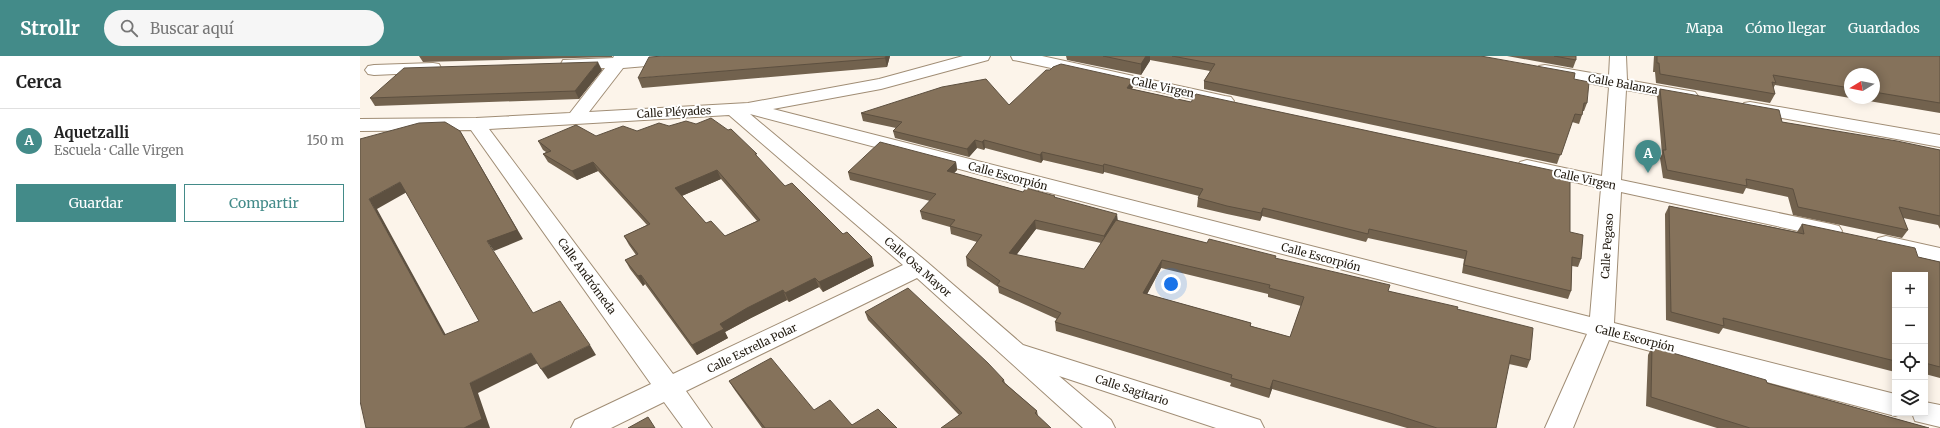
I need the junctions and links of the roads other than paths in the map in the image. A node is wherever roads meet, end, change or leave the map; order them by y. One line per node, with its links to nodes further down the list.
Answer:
1 (705, 56): 5 (street)
2 (982, 56): 14 (street, Calle Pléyades)
3 (1019, 56): 13 (street, Calle Virgen)
4 (1618, 56): 10 (street, Calle Pegaso)
5 (620, 59): 6 (street); 15 (street)
6 (555, 65)
7 (1525, 66): 10 (street, Calle Balanza)
8 (453, 68): 9 (street)
9 (374, 70)
10 (1618, 83): 11 (street, Calle Balanza); 20 (street, Calle Pegaso)
11 (1702, 98)
12 (1732, 104): 18 (street)
13 (1245, 105)
14 (741, 109): 15 (street, Calle Pléyades); 24 (street, Calle Osa Mayor); 25 (street, Calle Escorpión)
15 (576, 117): 16 (street, Calle Pléyades)
16 (476, 124): 17 (street, Calle Pléyades); 27 (street, Calle Andrómeda)
17 (360, 125)
18 (1940, 141)
19 (1510, 162): 20 (street, Calle Virgen)
20 (1611, 184): 21 (street, Calle Virgen); 25 (street, Calle Pegaso)
21 (1848, 235)
22 (1871, 240): 23 (street)
23 (1940, 255)
24 (919, 268): 26 (street, Calle Osa Mayor); 27 (street, Calle Estrella Polar)
25 (1601, 330): 28 (street, Calle Escorpión); 35 (street, Calle Pegaso)
26 (1014, 351): 33 (street, Calle Osa Mayor); 34 (street, Calle Sagitario)
27 (669, 388): 31 (street, Calle Estrella Polar); 32 (street, Calle Andrómeda)
28 (1892, 404)
29 (1928, 414): 30 (street)
30 (1940, 416)
31 (585, 428)
32 (698, 428)
33 (1101, 428)
34 (1250, 428)
35 (1559, 428)

